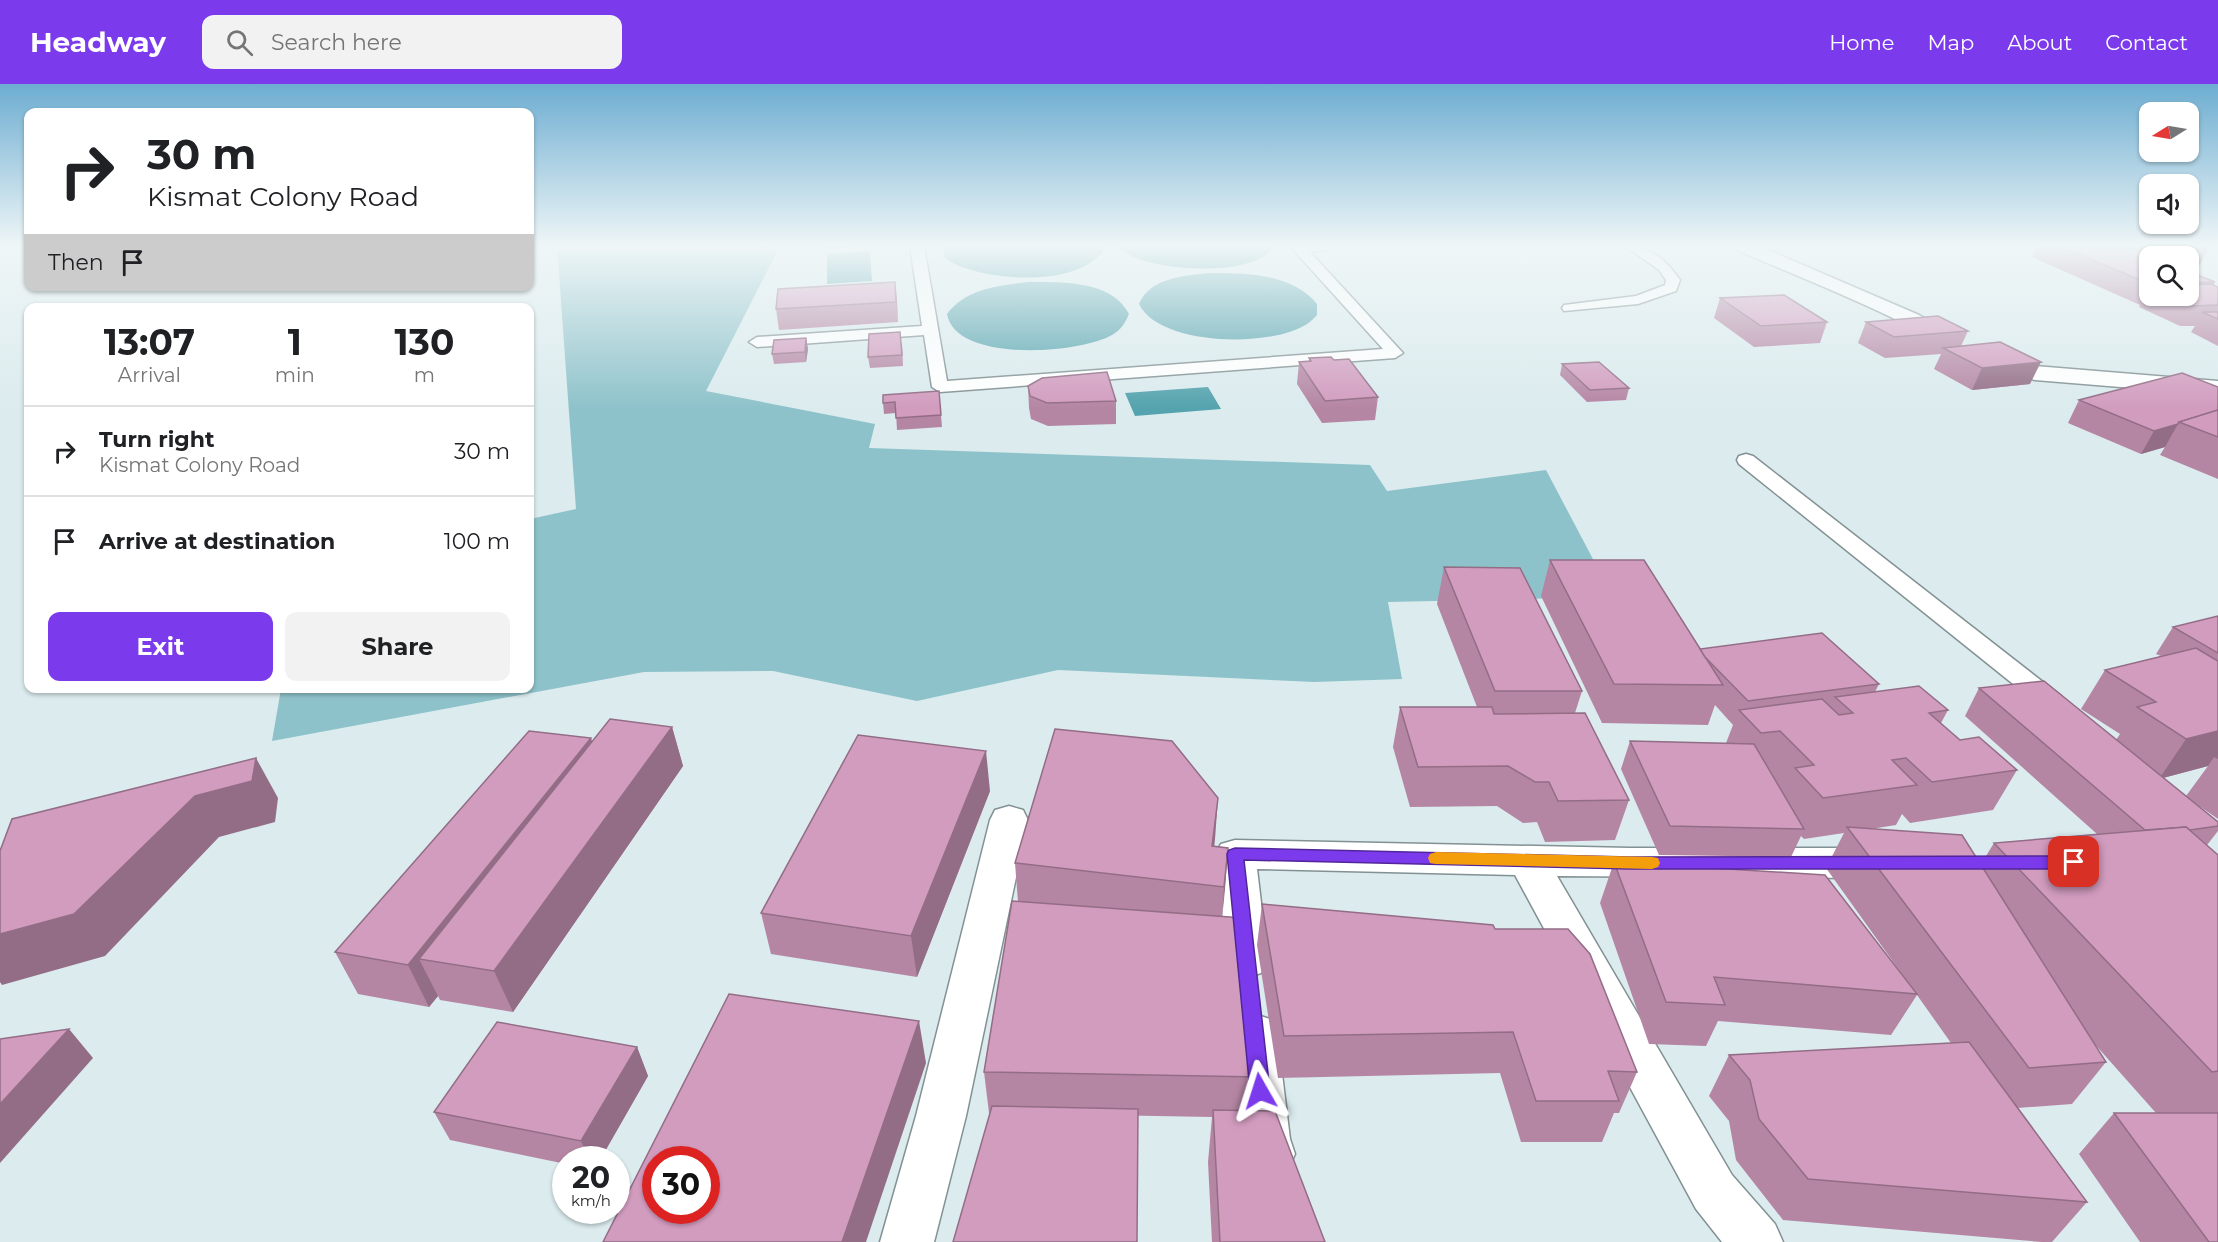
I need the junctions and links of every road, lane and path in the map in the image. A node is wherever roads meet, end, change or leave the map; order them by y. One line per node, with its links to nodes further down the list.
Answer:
1 (926, 300): 6 (lane)
2 (1347, 300): 6 (lane)
3 (1638, 300): 5 (lane)
4 (1868, 300): 8 (street)
5 (1569, 308)
6 (931, 330): 7 (lane)
7 (758, 342)
8 (2218, 388)
9 (1746, 460): 10 (lane)
10 (2070, 718)
11 (1009, 820): 15 (street)
12 (1527, 860): 13 (street); 14 (street); 16 (street)
13 (1912, 863)
14 (1282, 1190)
15 (907, 1242)
16 (1755, 1242)

